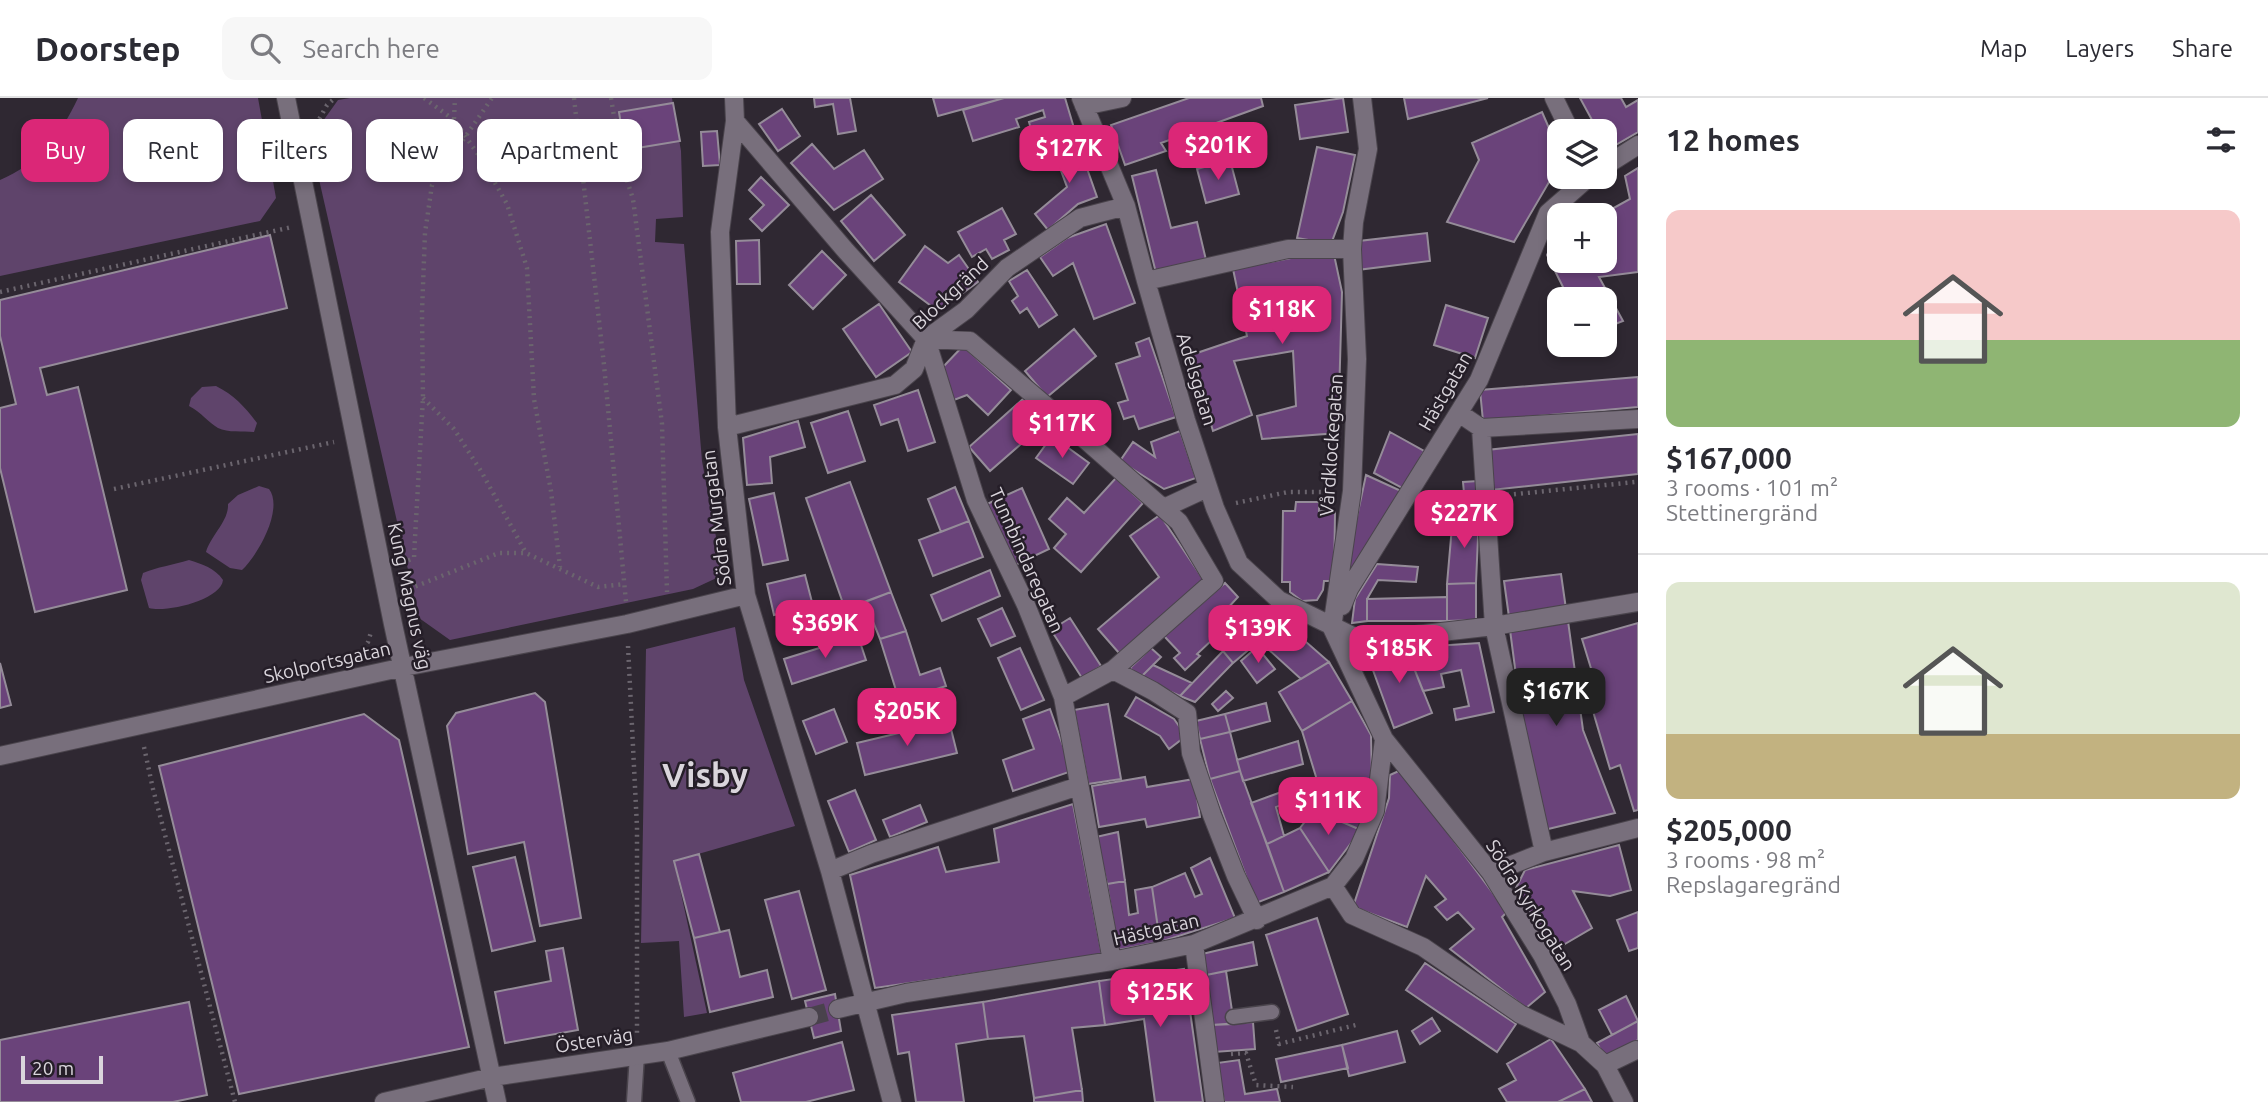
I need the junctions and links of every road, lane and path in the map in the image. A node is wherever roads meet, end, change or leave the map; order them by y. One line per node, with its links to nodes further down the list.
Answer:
1 (286, 98): 22 (street, Kung Magnus väg)
2 (424, 98): 12 (path)
3 (455, 98): 13 (path)
4 (492, 98): 17 (path)
5 (574, 98): 42 (path)
6 (611, 98): 47 (path)
7 (734, 98): 15 (street, Södra Murgatan)
8 (1122, 98): 11 (street)
9 (1362, 98): 23 (street, Vårdklockegatan)
10 (1554, 98): 14 (street)
11 (1083, 102): 21 (street, Adelsgatan)
12 (453, 119)
13 (454, 119)
14 (1564, 119)
15 (735, 121): 26 (street, Tunnbindaregatan); 30 (street, Södra Murgatan)
16 (463, 130): 17 (path)
17 (466, 134): 27 (path); 41 (path)
18 (1638, 145): 19 (street)
19 (1617, 158)
20 (1575, 189): 28 (street, Hästgatan)
21 (1126, 206): 24 (street, Adelsgatan); 26 (street, Blockgränd)
22 (313, 222): 25 (path); 32 (street, Kung Magnus väg)
23 (1352, 250): 24 (street); 36 (street, Vårdklockegatan)
24 (1146, 281): 34 (street, Adelsgatan)
25 (0, 292)
26 (926, 339): 30 (street, Blockgränd); 38 (street); 55 (street, Tunnbindaregatan)
27 (424, 398): 40 (path); 43 (path)
28 (1459, 413): 31 (street); 51 (street, Hästgatan)
29 (1638, 419): 31 (street)
30 (727, 427): 44 (street, Södra Murgatan)
31 (1481, 428): 37 (street)
32 (356, 437): 35 (path); 48 (street, Kung Magnus väg)
33 (1635, 482): 37 (path)
34 (1207, 488): 38 (street); 39 (street, Adelsgatan)
35 (114, 489)
36 (1352, 491): 39 (path); 51 (street, Vårdklockegatan)
37 (1486, 497): 50 (street)
38 (1164, 508): 54 (street)
39 (1215, 508): 51 (street, Adelsgatan)
40 (526, 553): 41 (path); 43 (path)
41 (560, 568): 42 (path)
42 (625, 584): 49 (path)
43 (408, 589): 45 (path)
44 (746, 595): 47 (street, Skolportsgatan); 62 (street, Södra Murgatan)
45 (410, 599)
46 (1638, 602): 50 (street, Adelsgatan)
47 (667, 614): 49 (street, Skolportsgatan)
48 (393, 624): 52 (path); 53 (street, Kung Magnus väg)
49 (627, 624): 53 (street, Skolportsgatan); 77 (path)
50 (1494, 626): 51 (street, Adelsgatan); 61 (street)
51 (1332, 628): 56 (street, Södra Kyrkogatan)
52 (353, 657)
53 (404, 667): 57 (street, Skolportsgatan); 80 (street, Kung Magnus väg)
54 (1113, 670): 55 (street); 65 (street)
55 (1063, 697): 59 (street, Tunnbindaregatan)
56 (1384, 739): 63 (street, Södra Kyrkogatan); 64 (street)
57 (0, 756)
58 (148, 765): 82 (path)
59 (1079, 786): 62 (street); 67 (street, Tunnbindaregatan)
60 (1638, 828): 61 (street)
61 (1544, 852): 63 (street)
62 (830, 871): 68 (street, Södra Murgatan)
63 (1490, 873): 74 (street, Södra Kyrkogatan)
64 (1334, 886): 65 (street, Hästgatan); 74 (street)
65 (1256, 919): 66 (street, Hästgatan)
66 (1194, 944): 67 (street, Hästgatan); 78 (street)
67 (1112, 961): 68 (street, Hästgatan)
68 (864, 1001): 69 (street); 87 (street, Södra Murgatan)
69 (838, 1009)
70 (1272, 1012): 72 (lane); 73 (path)
71 (809, 1017): 76 (street, Österväg)
72 (1233, 1017)
73 (1356, 1025)
74 (1581, 1044): 79 (street, Södra Kyrkogatan)
75 (1636, 1050): 79 (street)
76 (668, 1051): 77 (street, Österväg); 86 (lane)
77 (637, 1055): 80 (street, Österväg); 85 (lane)
78 (1209, 1056): 81 (path); 88 (street)
79 (1605, 1065): 89 (street, Södra Kyrkogatan)
80 (492, 1077): 83 (street, Österväg); 84 (street, Kung Magnus väg)
81 (1293, 1087)
82 (235, 1102)
83 (384, 1102)
84 (498, 1102)
85 (634, 1102)
86 (688, 1102)
87 (892, 1102)
88 (1215, 1102)
89 (1624, 1102)

